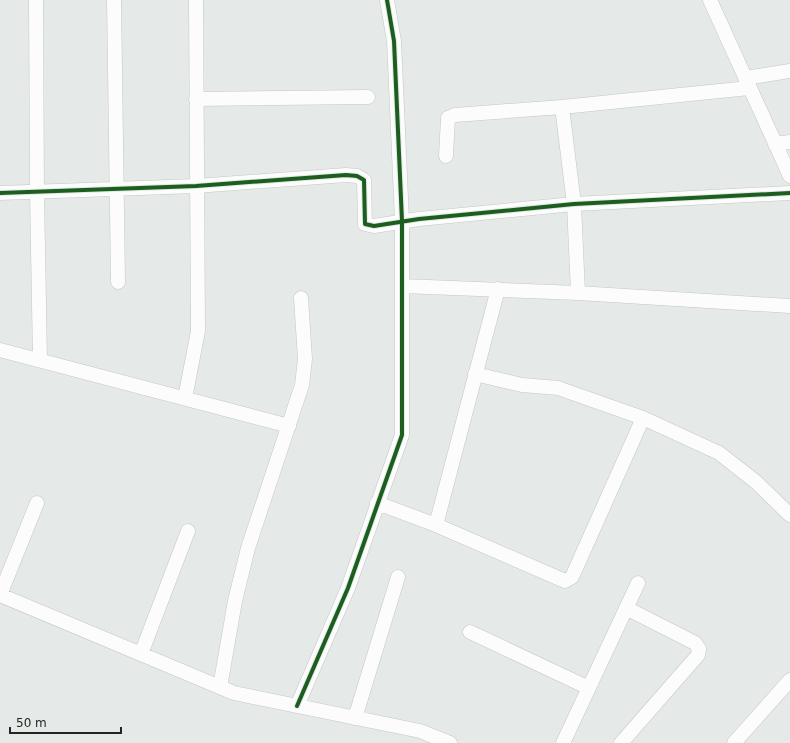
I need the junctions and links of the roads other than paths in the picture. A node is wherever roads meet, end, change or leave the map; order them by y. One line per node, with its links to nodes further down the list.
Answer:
1 (36, 0): 17 (street)
2 (114, 0): 16 (street)
3 (196, 0): 9 (street)
4 (387, 0): 21 (street)
5 (710, 0): 7 (street)
6 (790, 71): 7 (street)
7 (747, 83): 10 (street); 12 (street)
8 (368, 97): 9 (street)
9 (196, 100): 15 (street)
10 (562, 107): 13 (street); 20 (street)
11 (790, 142): 12 (street)
12 (776, 144): 14 (street)
13 (446, 156)
14 (790, 176)
15 (196, 186): 16 (street); 21 (street); 31 (street)
16 (116, 189): 17 (street); 22 (street)
17 (37, 192): 18 (street); 29 (street)
18 (0, 193)
19 (790, 193): 20 (street)
20 (574, 204): 21 (street); 25 (street)
21 (402, 221): 23 (street)
22 (118, 282)
23 (402, 286): 24 (street); 35 (street)
24 (498, 289): 25 (street); 30 (street)
25 (578, 293): 27 (street)
26 (300, 298): 33 (street)
27 (790, 306)
28 (0, 350): 29 (street)
29 (40, 360): 31 (street)
30 (475, 374): 32 (street); 37 (street)
31 (185, 398): 33 (street)
32 (643, 418): 36 (street); 37 (street)
33 (289, 426): 46 (street)
34 (37, 503): 41 (street)
35 (377, 503): 37 (street); 48 (street)
36 (790, 515)
37 (436, 525)
38 (188, 531): 44 (street)
39 (398, 577): 49 (street)
40 (638, 582): 42 (street)
41 (0, 595): 44 (street)
42 (626, 608): 47 (street); 52 (street)
43 (470, 632): 47 (street)
44 (141, 654): 46 (street)
45 (790, 680): 53 (street)
46 (220, 687): 48 (street)
47 (589, 688): 51 (street)
48 (297, 706): 49 (street)
49 (355, 718): 50 (street)
50 (450, 743)
51 (563, 743)
52 (621, 743)
53 (734, 743)

